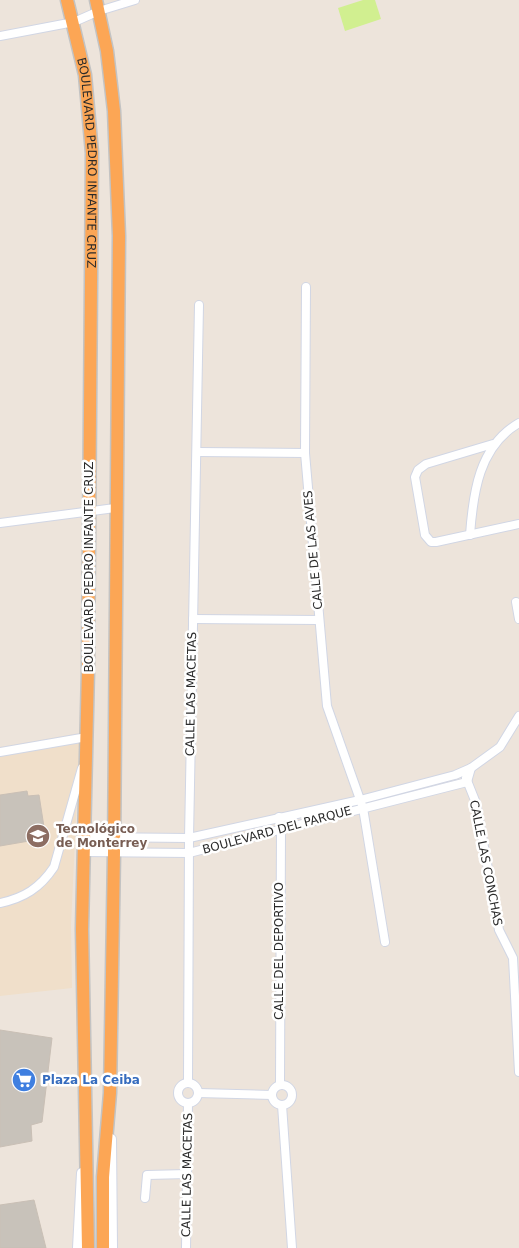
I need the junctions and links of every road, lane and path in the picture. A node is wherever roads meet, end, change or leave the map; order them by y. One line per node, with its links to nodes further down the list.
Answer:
1 (67, 0): 4 (highway, BOULEVARD PEDRO INFANTE CRUZ)
2 (136, 0): 3 (street)
3 (97, 5): 4 (street); 12 (highway, BOULEVARD PEDRO INFANTE CRUZ)
4 (74, 22): 5 (street); 13 (highway, BOULEVARD PEDRO INFANTE CRUZ)
5 (0, 36)
6 (306, 287): 11 (street, CALLE DE LAS AVES)
7 (198, 305): 10 (street, CALLE LAS MACETAS)
8 (519, 423): 9 (street)
9 (493, 444): 16 (street); 16 (street)
10 (197, 452): 11 (street); 18 (street, CALLE LAS MACETAS)
11 (305, 454): 20 (street, CALLE DE LAS AVES)
12 (115, 508): 13 (street); 30 (highway, BOULEVARD PEDRO INFANTE CRUZ)
13 (90, 511): 14 (street); 22 (highway, BOULEVARD PEDRO INFANTE CRUZ)
14 (0, 523)
15 (519, 524): 16 (street)
16 (470, 535)
17 (516, 602): 19 (street)
18 (193, 619): 20 (street); 31 (street, CALLE LAS MACETAS)
19 (519, 619)
20 (318, 620): 26 (street, CALLE DE LAS AVES)
21 (519, 716): 24 (street)
22 (87, 742): 23 (street); 29 (highway, BOULEVARD PEDRO INFANTE CRUZ); 35 (street)
23 (0, 752)
24 (468, 770): 25 (street, CALLE LAS CONCHAS); 26 (street, BOULEVARD DEL PARQUE)
25 (467, 782): 26 (street, BOULEVARD DEL PARQUE); 37 (street, CALLE LAS CONCHAS)
26 (362, 804): 27 (street, BOULEVARD DEL PARQUE); 28 (street, BOULEVARD DEL PARQUE); 36 (street, CALLE DE LAS AVES)
27 (279, 817): 28 (street, CALLE DEL DEPORTIVO); 31 (street, BOULEVARD DEL PARQUE)
28 (281, 828): 34 (street, BOULEVARD DEL PARQUE); 39 (street, CALLE DEL DEPORTIVO)
29 (84, 837): 30 (street, BOULEVARD DEL PARQUE); 32 (highway, BOULEVARD PEDRO INFANTE CRUZ)
30 (114, 837): 31 (street, BOULEVARD DEL PARQUE); 33 (highway, BOULEVARD PEDRO INFANTE CRUZ)
31 (189, 838): 34 (street, CALLE LAS MACETAS)
32 (83, 852): 33 (street, BOULEVARD DEL PARQUE); 45 (highway, BOULEVARD PEDRO INFANTE CRUZ)
33 (114, 853): 34 (street, BOULEVARD DEL PARQUE); 40 (highway, BOULEVARD PEDRO INFANTE CRUZ)
34 (189, 853): 38 (street, CALLE LAS MACETAS)
35 (0, 903)
36 (385, 942)
37 (519, 1072)
38 (188, 1083): 41 (street); 43 (street)
39 (280, 1086): 42 (street); 44 (street)
40 (110, 1092): 50 (highway, BOULEVARD PEDRO INFANTE CRUZ); 51 (street, BOULEVARD PEDRO INFANTE CRUZ)
41 (198, 1093): 42 (street); 43 (street)
42 (272, 1095): 44 (street)
43 (188, 1103): 46 (street, CALLE LAS MACETAS)
44 (282, 1105): 53 (street)
45 (86, 1137): 48 (street, BOULEVARD PEDRO INFANTE CRUZ); 49 (highway, BOULEVARD PEDRO INFANTE CRUZ)
46 (188, 1174): 47 (street); 52 (street, CALLE LAS MACETAS)
47 (146, 1198)
48 (78, 1248)
49 (88, 1248)
50 (103, 1248)
51 (112, 1248)
52 (186, 1248)
53 (292, 1248)

